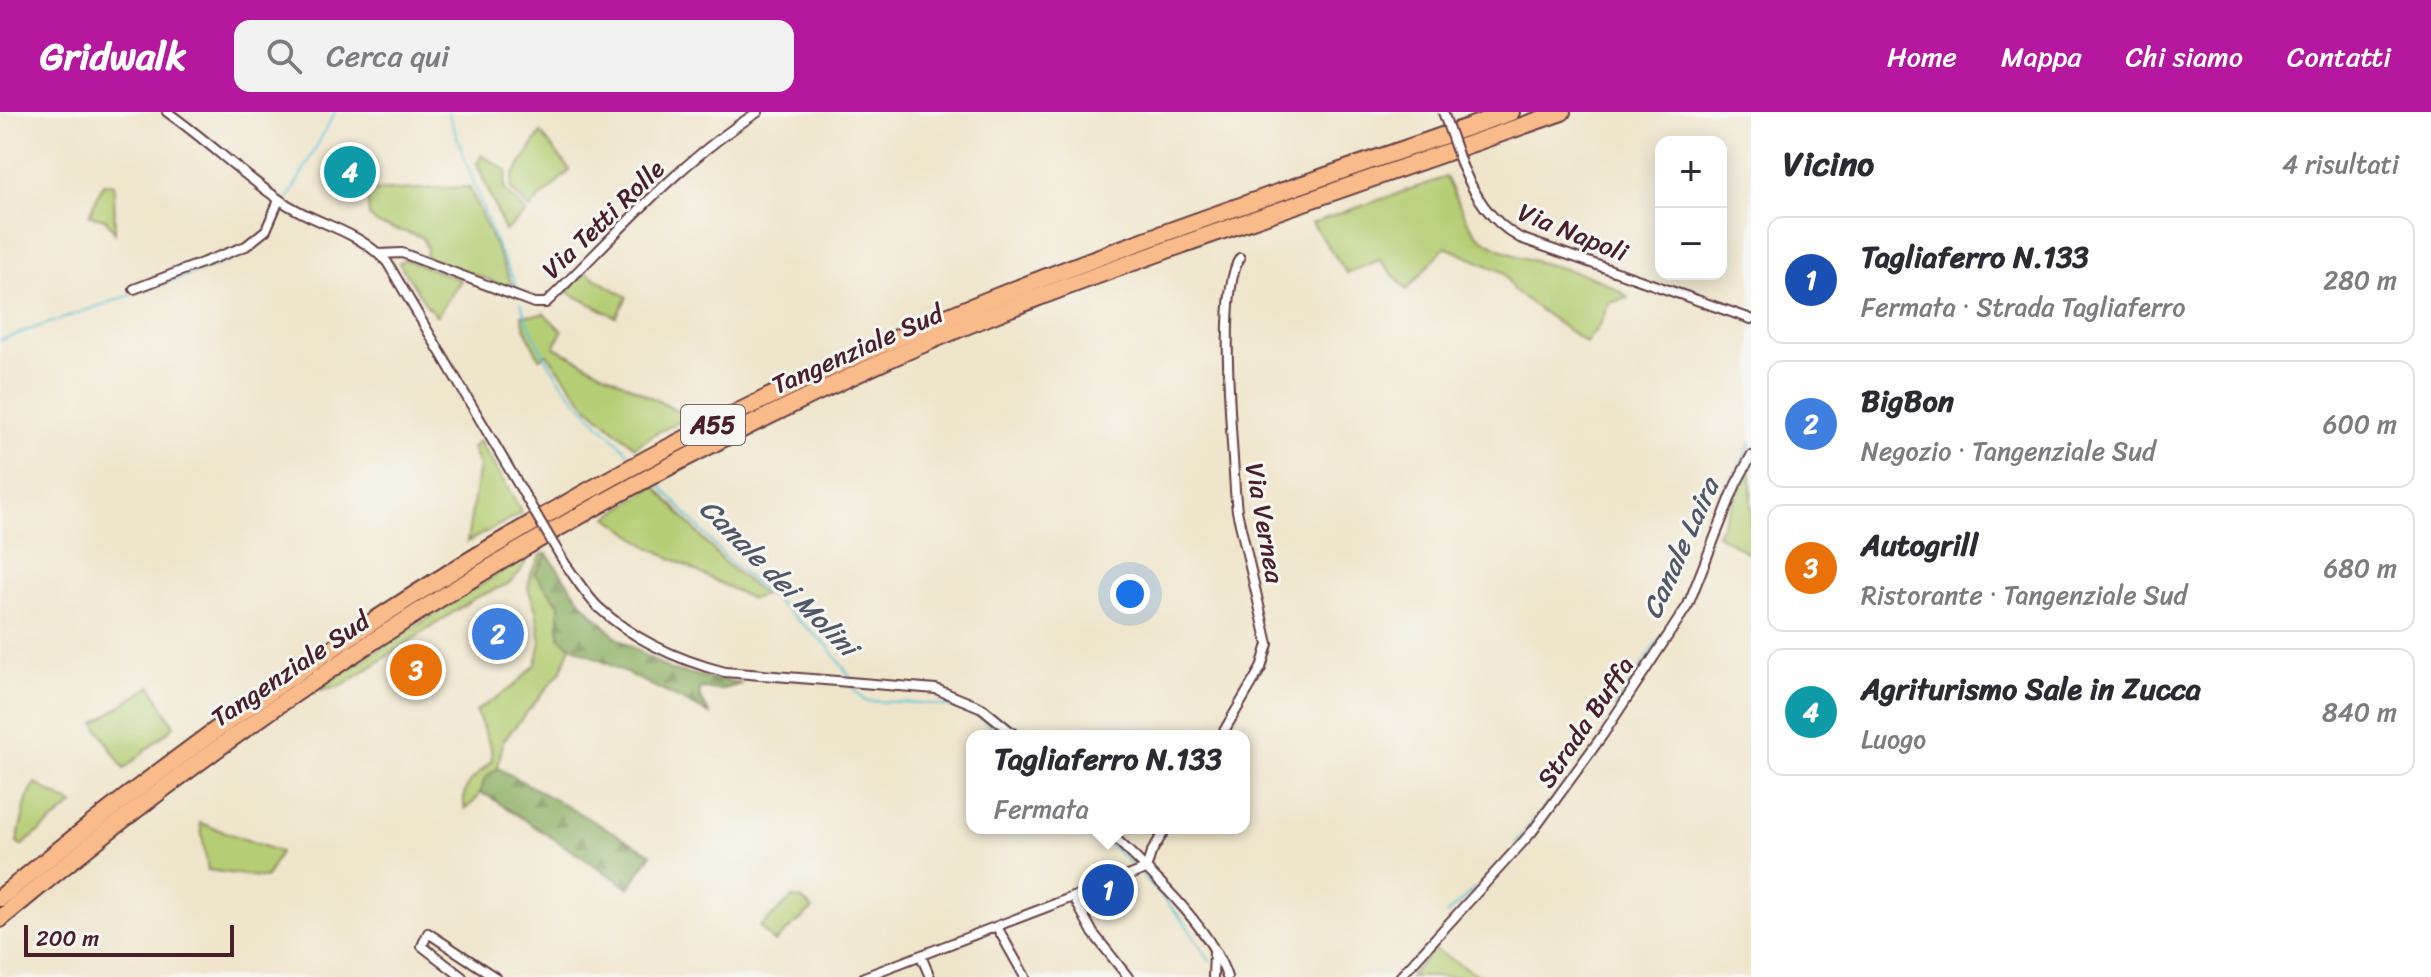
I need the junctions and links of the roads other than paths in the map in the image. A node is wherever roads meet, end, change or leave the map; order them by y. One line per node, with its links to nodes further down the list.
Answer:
1 (167, 112): 6 (street)
2 (758, 112): 7 (street, Via Tetti Rolle)
3 (1443, 112): 10 (street, Via Napoli, bridge)
4 (1511, 112): 16 (highway, Tangenziale Sud / A55)
5 (1562, 112): 21 (highway, Tangenziale Sud / A55)
6 (285, 203): 7 (street); 9 (street)
7 (379, 254): 12 (street, bridge)
8 (1240, 258): 13 (street, Via Vernea)
9 (134, 289)
10 (1751, 319)
11 (1751, 456): 33 (street, Strada Buffa)
12 (1009, 730)
13 (1225, 730)
14 (1111, 834): 17 (street)
15 (1162, 834): 17 (street)
16 (63, 846): 18 (highway); 19 (highway, Tangenziale Sud / A55)
17 (1146, 869): 20 (street); 23 (street)
18 (0, 887)
19 (0, 898)
20 (1074, 898): 22 (street); 30 (street)
21 (0, 919)
22 (997, 927): 24 (street); 29 (street)
23 (1213, 947): 31 (street); 32 (street)
24 (921, 956): 27 (street); 28 (street)
25 (458, 976): 26 (street)
26 (495, 977)
27 (864, 977)
28 (930, 977)
29 (1025, 977)
30 (1128, 977)
31 (1214, 977): 32 (street)
32 (1226, 977)
33 (1400, 977)

